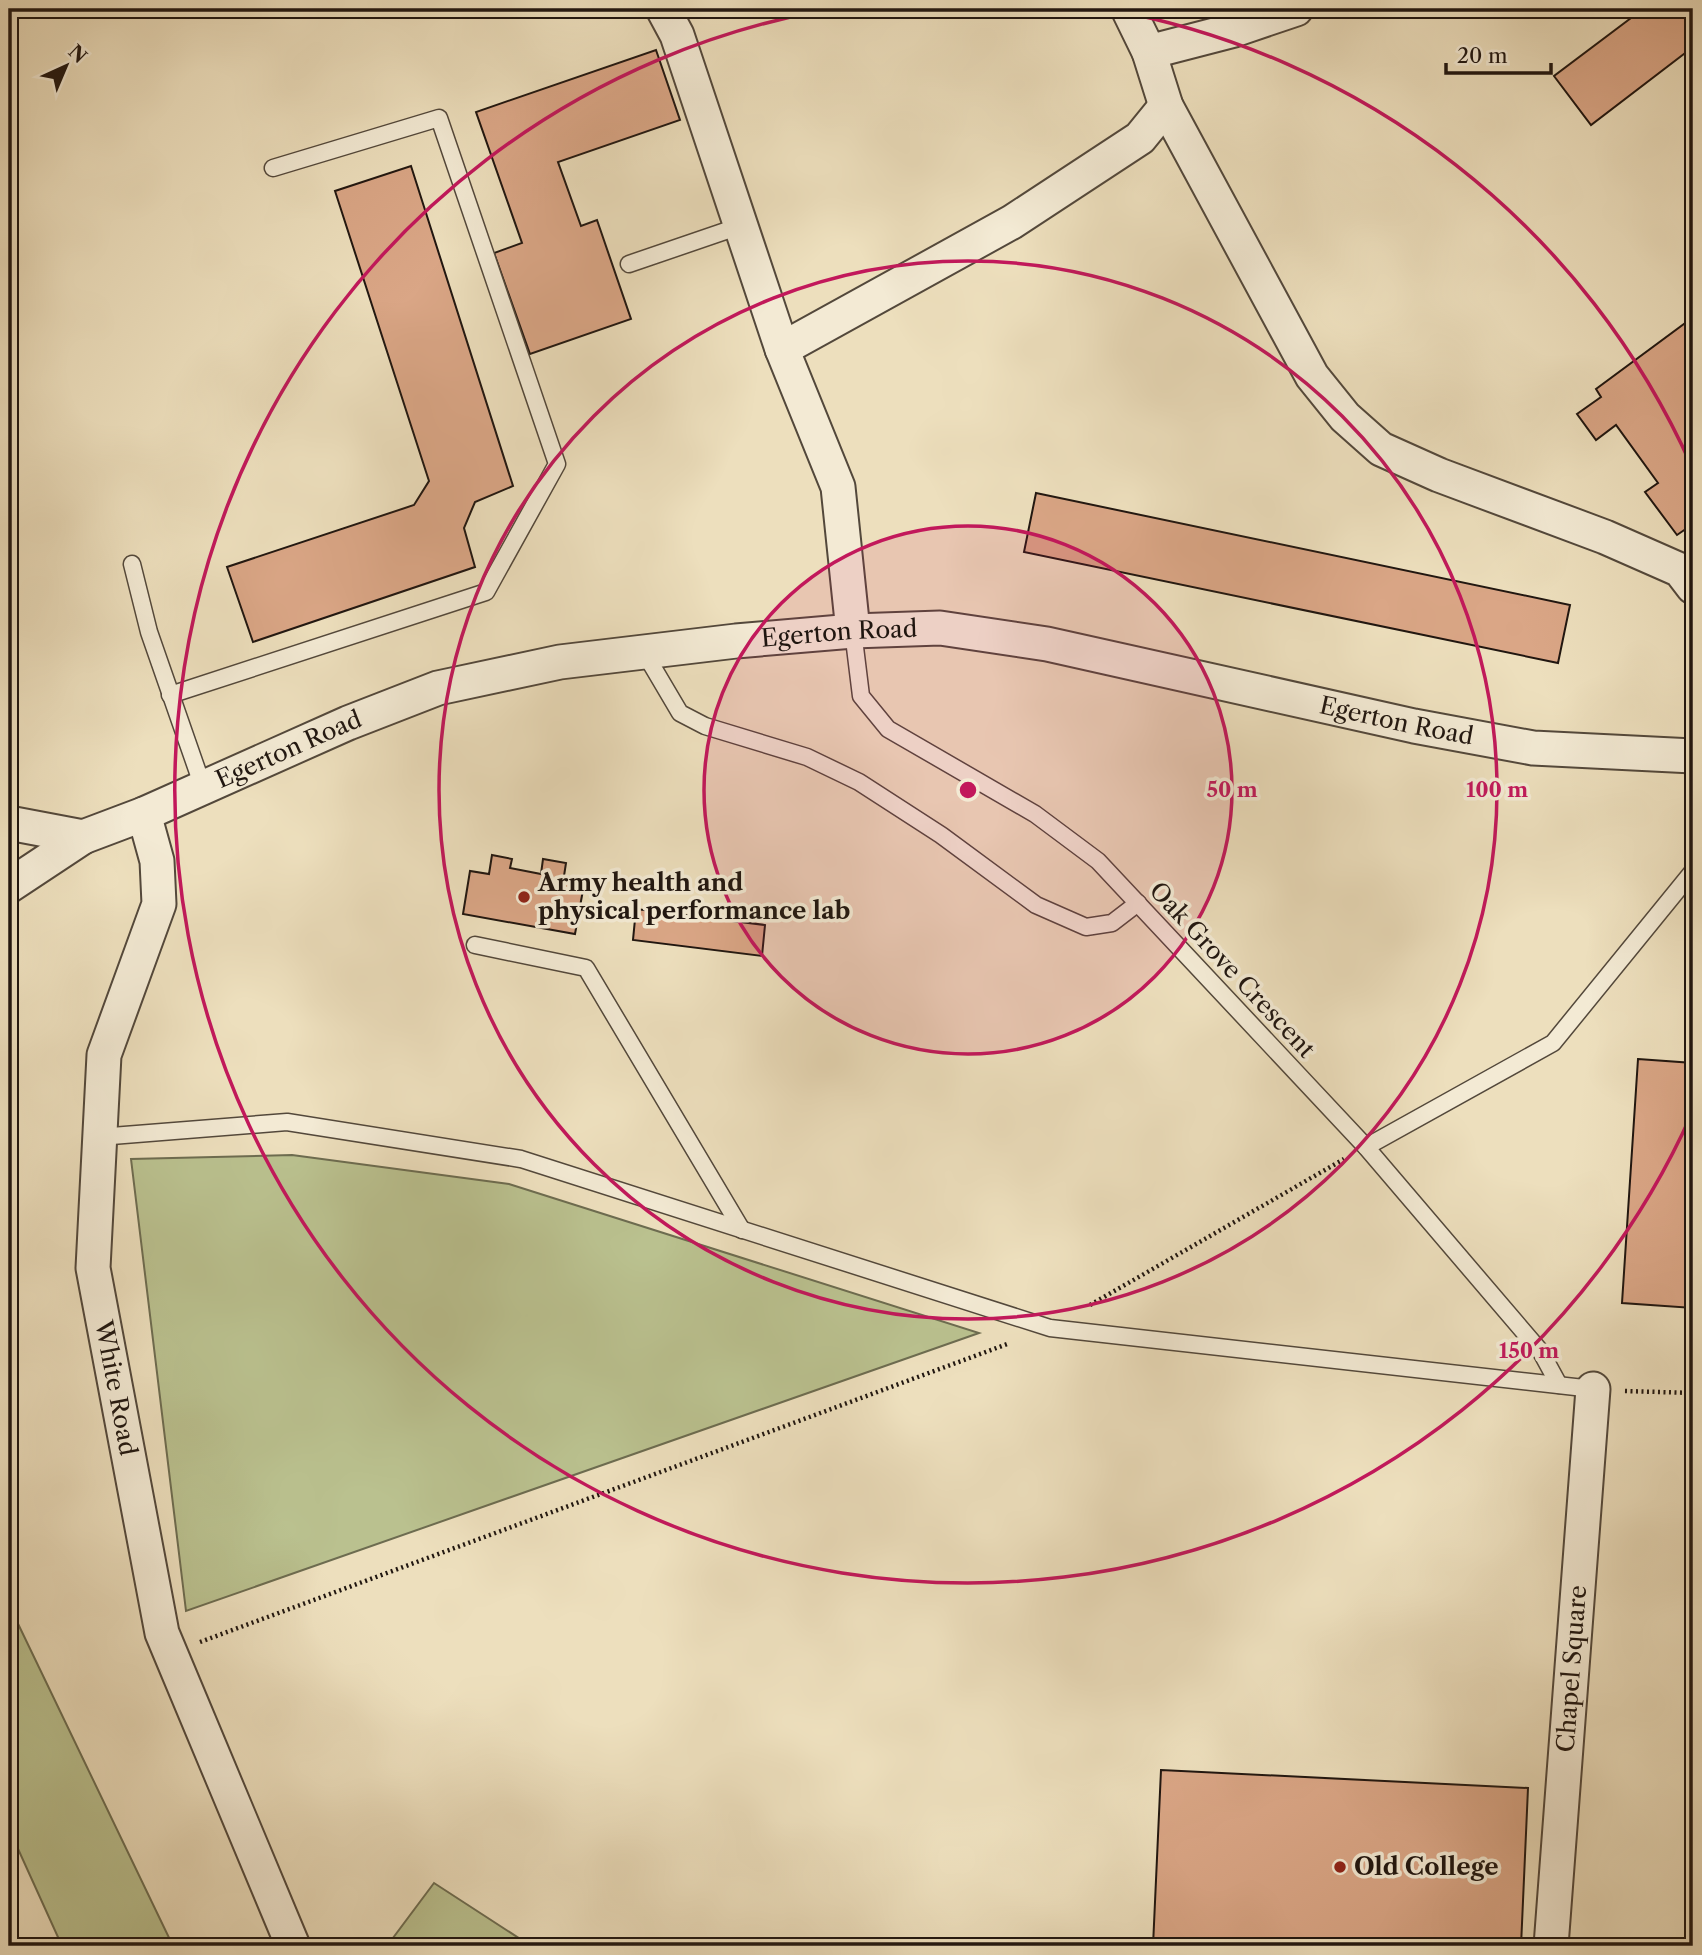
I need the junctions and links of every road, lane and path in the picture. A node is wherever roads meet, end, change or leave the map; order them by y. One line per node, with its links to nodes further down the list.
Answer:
1 (663, 9): 7 (street)
2 (1128, 9): 4 (street)
3 (1296, 9): 4 (street)
4 (1149, 52): 5 (street)
5 (1166, 106): 9 (street); 11 (street)
6 (273, 169): 14 (lane)
7 (740, 226): 8 (lane); 9 (street)
8 (629, 264)
9 (782, 349): 12 (street)
10 (132, 564): 14 (lane)
11 (1693, 587)
12 (853, 631): 13 (street, Egerton Road); 15 (street, Egerton Road); 22 (lane, Oak Grove Crescent)
13 (644, 652): 16 (street, Egerton Road); 22 (lane)
14 (170, 695): 16 (lane)
15 (1693, 756)
16 (203, 787): 17 (street, Egerton Road)
17 (144, 814): 19 (street, Egerton Road); 24 (street, White Road)
18 (9, 823): 19 (street, Egerton Road)
19 (83, 836): 21 (street)
20 (1693, 871): 25 (lane)
21 (9, 886)
22 (1138, 903): 25 (lane, Oak Grove Crescent)
23 (475, 945): 26 (lane)
24 (99, 1137): 26 (lane); 31 (street, White Road)
25 (1366, 1147): 27 (path); 28 (lane, Oak Grove Crescent)
26 (742, 1230): 27 (lane)
27 (1049, 1328): 28 (lane); 31 (path)
28 (1559, 1385): 29 (lane)
29 (1593, 1389): 30 (path); 33 (street, Chapel Square)
30 (1693, 1394)
31 (170, 1653): 32 (street, White Road)
32 (293, 1946)
33 (1551, 1946)

